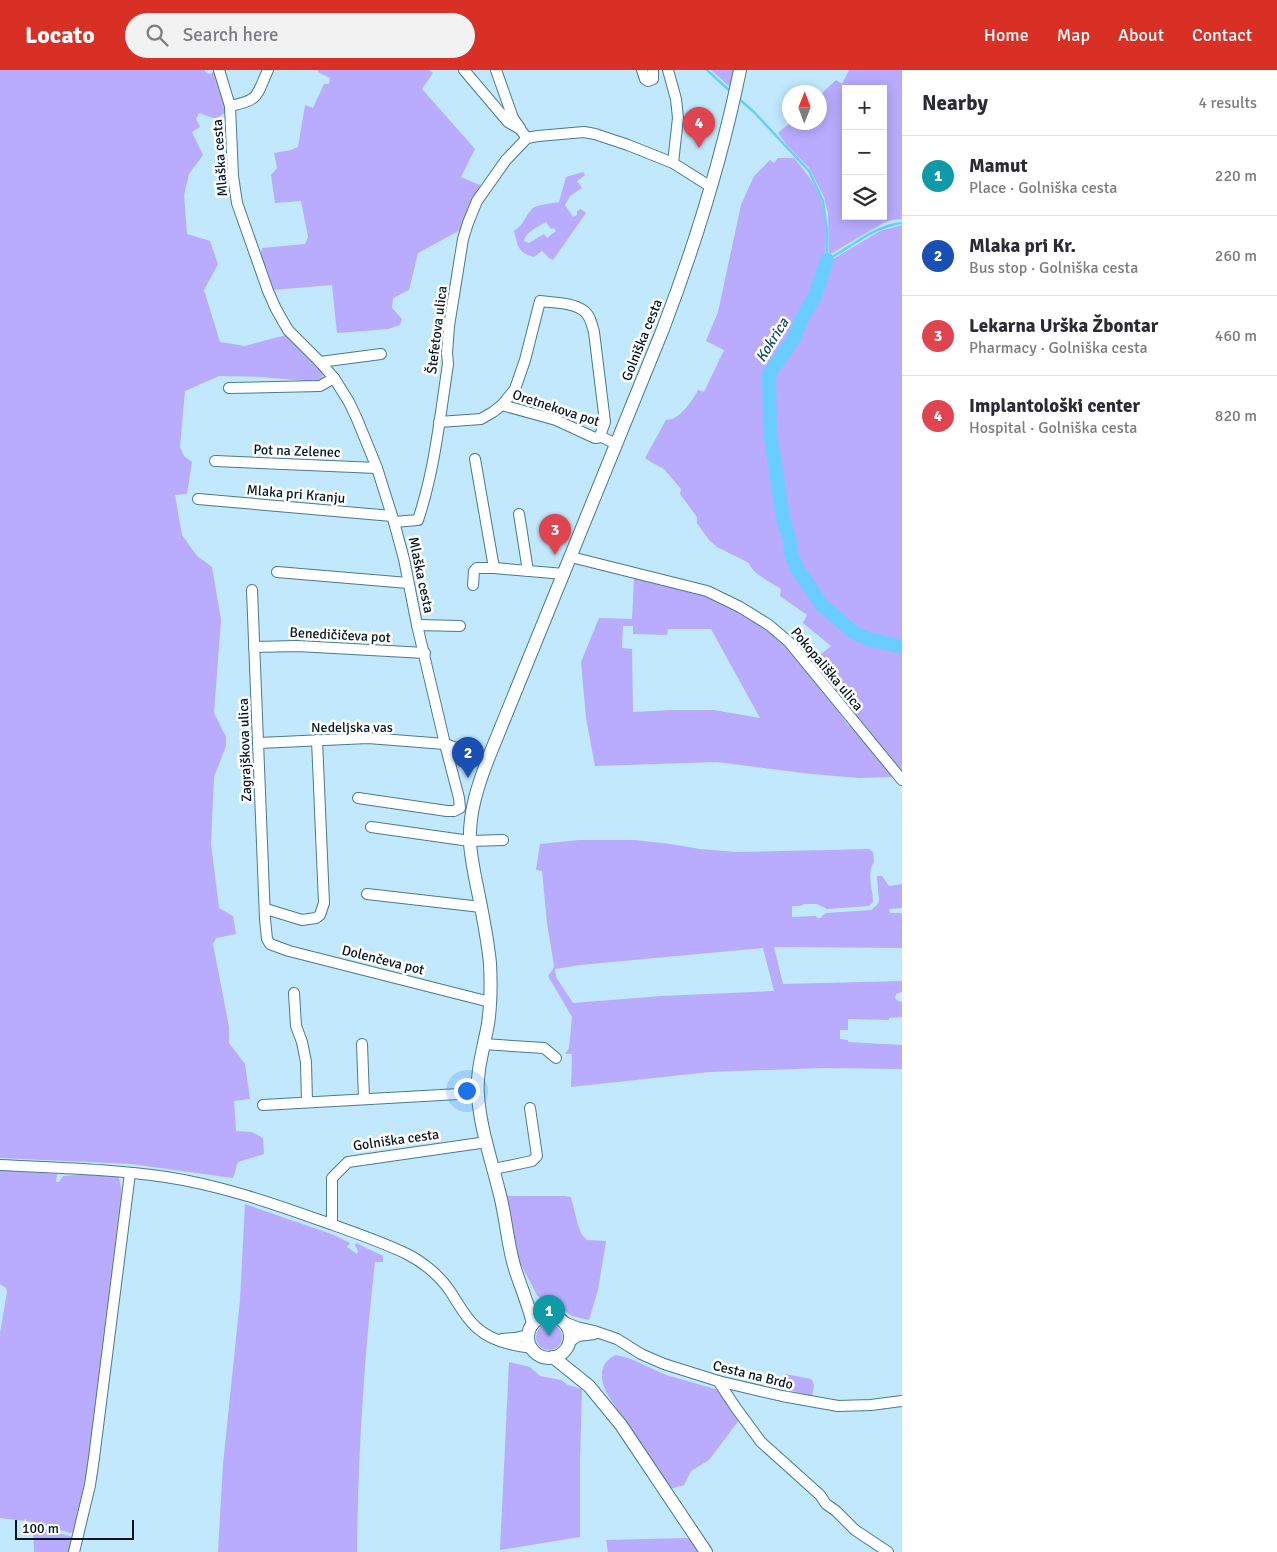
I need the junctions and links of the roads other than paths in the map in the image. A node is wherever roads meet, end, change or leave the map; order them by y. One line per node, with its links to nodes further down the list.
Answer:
1 (219, 70): 9 (street)
2 (268, 70): 9 (street, Mlaška cesta)
3 (464, 70): 10 (street)
4 (496, 70): 10 (street)
5 (642, 70): 6 (street)
6 (653, 70)
7 (668, 70): 12 (street)
8 (740, 70): 13 (main road, Golniška cesta)
9 (230, 106): 15 (street, Mlaška cesta)
10 (520, 129): 11 (street)
11 (527, 138): 12 (street); 19 (street, Štefetova ulica)
12 (673, 163): 13 (street)
13 (711, 187): 21 (main road, Golniška cesta)
14 (381, 354): 15 (street)
15 (320, 362): 16 (street, Mlaška cesta)
16 (334, 378): 17 (street); 24 (street, Mlaška cesta)
17 (229, 388)
18 (502, 405): 19 (street, Oretnekova pot); 20 (street, Oretnekova pot); 20 (street, Oretnekova pot)
19 (440, 422): 27 (street, Štefetova ulica)
20 (602, 437): 21 (street, Oretnekova pot)
21 (616, 444): 28 (main road, Golniška cesta)
22 (475, 459): 29 (street)
23 (215, 462): 24 (street, Pot na Zelenec)
24 (378, 468): 27 (street, Mlaška cesta)
25 (198, 499): 27 (street, Mlaka pri Kranju)
26 (518, 514): 30 (street)
27 (393, 519): 33 (street, Mlaška cesta)
28 (571, 557): 32 (main road, Golniška cesta); 44 (street, Pokopališka ulica)
29 (494, 568): 30 (street); 34 (street)
30 (528, 571): 32 (street)
31 (277, 572): 33 (street)
32 (564, 574): 43 (main road, Golniška cesta)
33 (408, 583): 36 (street, Mlaška cesta)
34 (473, 585)
35 (252, 590): 38 (street, Zagrajškova ulica)
36 (418, 625): 37 (street); 39 (street, Mlaška cesta)
37 (460, 626)
38 (254, 646): 39 (street, Benedičičeva pot); 41 (street, Zagrajškova ulica)
39 (425, 653): 42 (street, Mlaška cesta)
40 (317, 740): 41 (street, Nedeljska vas); 42 (street, Nedeljska vas); 51 (street)
41 (259, 743): 51 (street, Zagrajškova ulica)
42 (445, 744): 43 (street); 45 (street)
43 (488, 759): 48 (main road, Golniška cesta)
44 (902, 780)
45 (358, 798)
46 (371, 826): 48 (street)
47 (503, 840): 48 (street)
48 (470, 841): 50 (main road, Golniška cesta)
49 (367, 894): 50 (street)
50 (481, 908): 54 (main road, Golniška cesta)
51 (266, 909): 52 (street, Zagrajškova ulica)
52 (270, 944): 54 (street, Dolenčeva pot)
53 (294, 993): 60 (street)
54 (490, 1002): 56 (main road, Golniška cesta)
55 (362, 1044): 59 (street)
56 (483, 1044): 57 (street); 58 (main road, Golniška cesta)
57 (556, 1058)
58 (477, 1093): 59 (street); 63 (main road, Golniška cesta)
59 (364, 1099): 60 (street)
60 (307, 1102): 61 (street)
61 (263, 1105)
62 (530, 1108): 65 (street)
63 (487, 1142): 65 (main road, Golniška cesta); 67 (street, Golniška cesta)
64 (0, 1165): 66 (street)
65 (494, 1169): 69 (main road, Golniška cesta)
66 (130, 1173): 67 (street); 78 (street)
67 (332, 1224): 71 (street)
68 (564, 1322): 69 (main road); 70 (street, Cesta na Brdo); 72 (main road)
69 (535, 1324): 71 (street); 73 (main road)
70 (605, 1335): 72 (street); 75 (street, Cesta na Brdo)
71 (496, 1339): 73 (street)
72 (568, 1345): 74 (main road); 76 (main road)
73 (532, 1348): 74 (main road)
74 (553, 1357): 76 (main road)
75 (718, 1381): 77 (street, Cesta na Brdo); 80 (street)
76 (589, 1386): 79 (main road)
77 (902, 1401)
78 (74, 1552)
79 (706, 1552)
80 (888, 1552)

